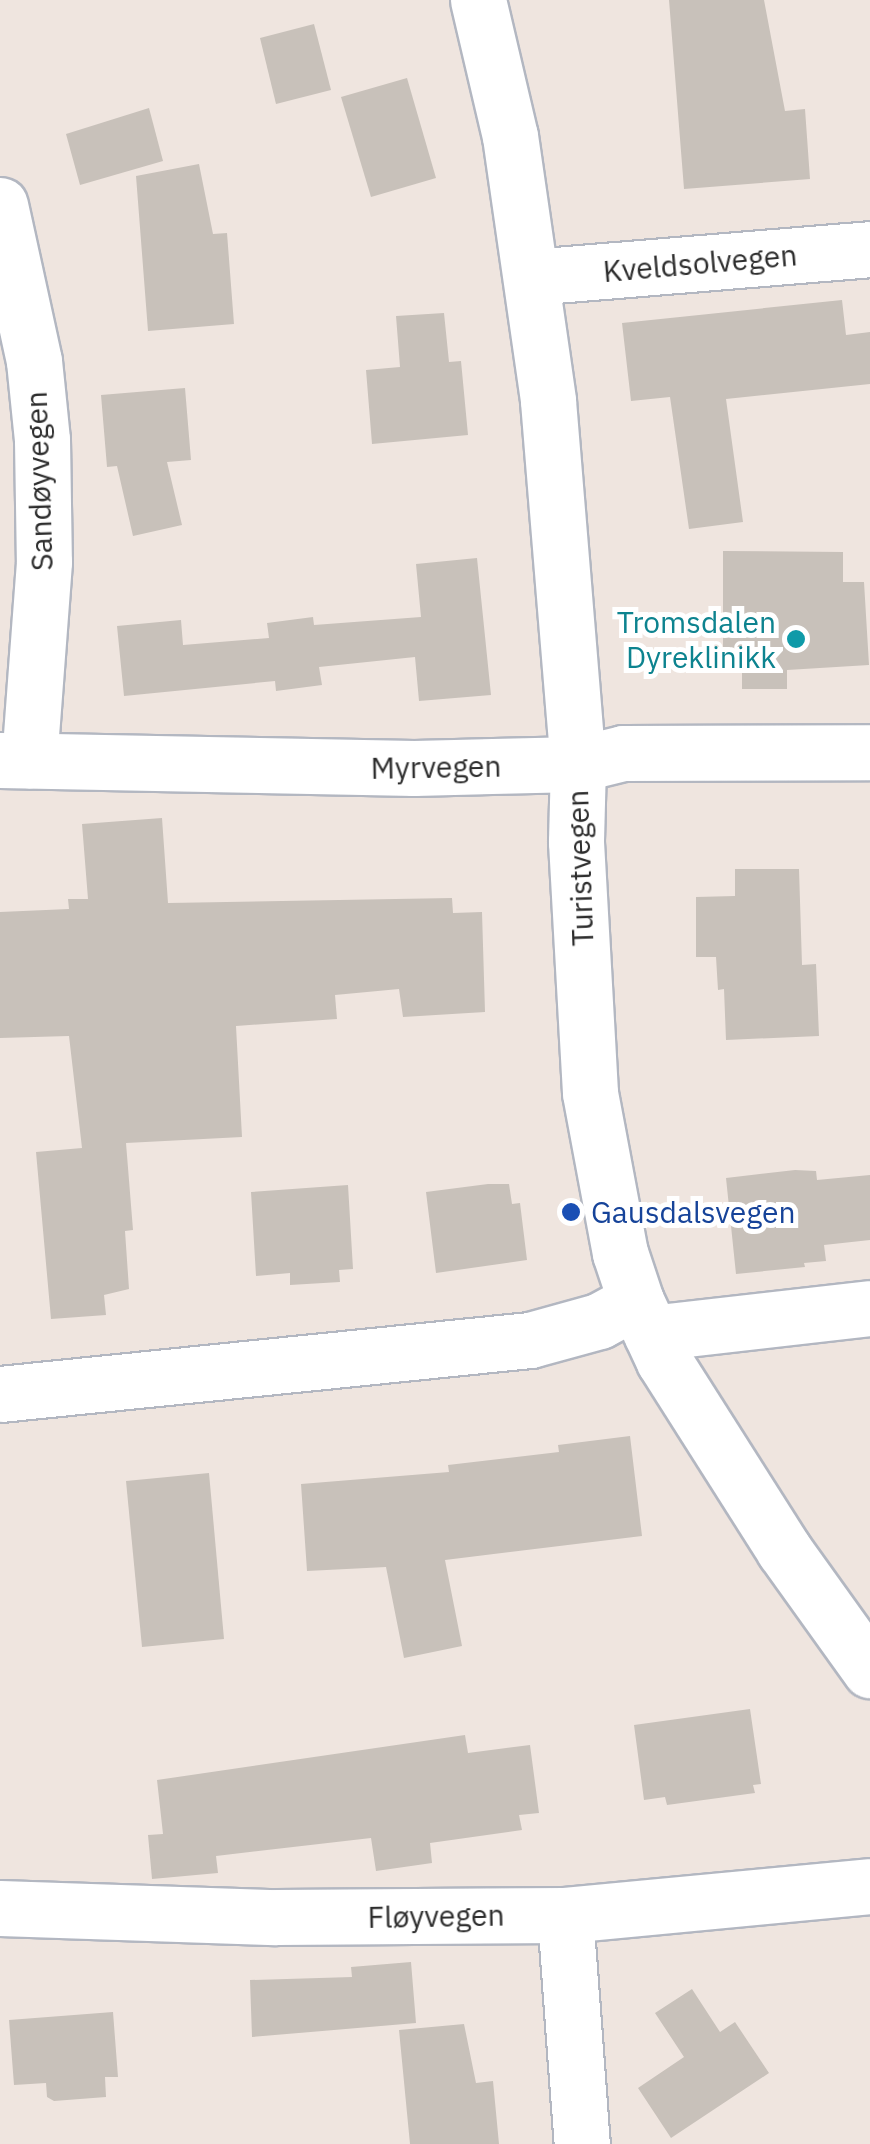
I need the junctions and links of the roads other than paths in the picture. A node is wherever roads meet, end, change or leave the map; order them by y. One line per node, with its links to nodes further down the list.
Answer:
1 (478, 0): 4 (street, Turistvegen)
2 (0, 205): 6 (street, Sandøyvegen)
3 (870, 249): 4 (street, Kveldsolvegen)
4 (530, 277): 7 (street, Turistvegen)
5 (870, 752): 7 (street, Myrvegen)
6 (15, 760): 7 (street, Myrvegen)
7 (578, 764): 9 (street, Turistvegen)
8 (870, 1308): 9 (street)
9 (643, 1317): 10 (street); 11 (street, Turistvegen)
10 (0, 1394)
11 (870, 1670)
12 (870, 1886): 14 (street, Fløyvegen)
13 (0, 1908): 14 (street, Fløyvegen)
14 (565, 1914): 15 (street)
15 (582, 2144)

